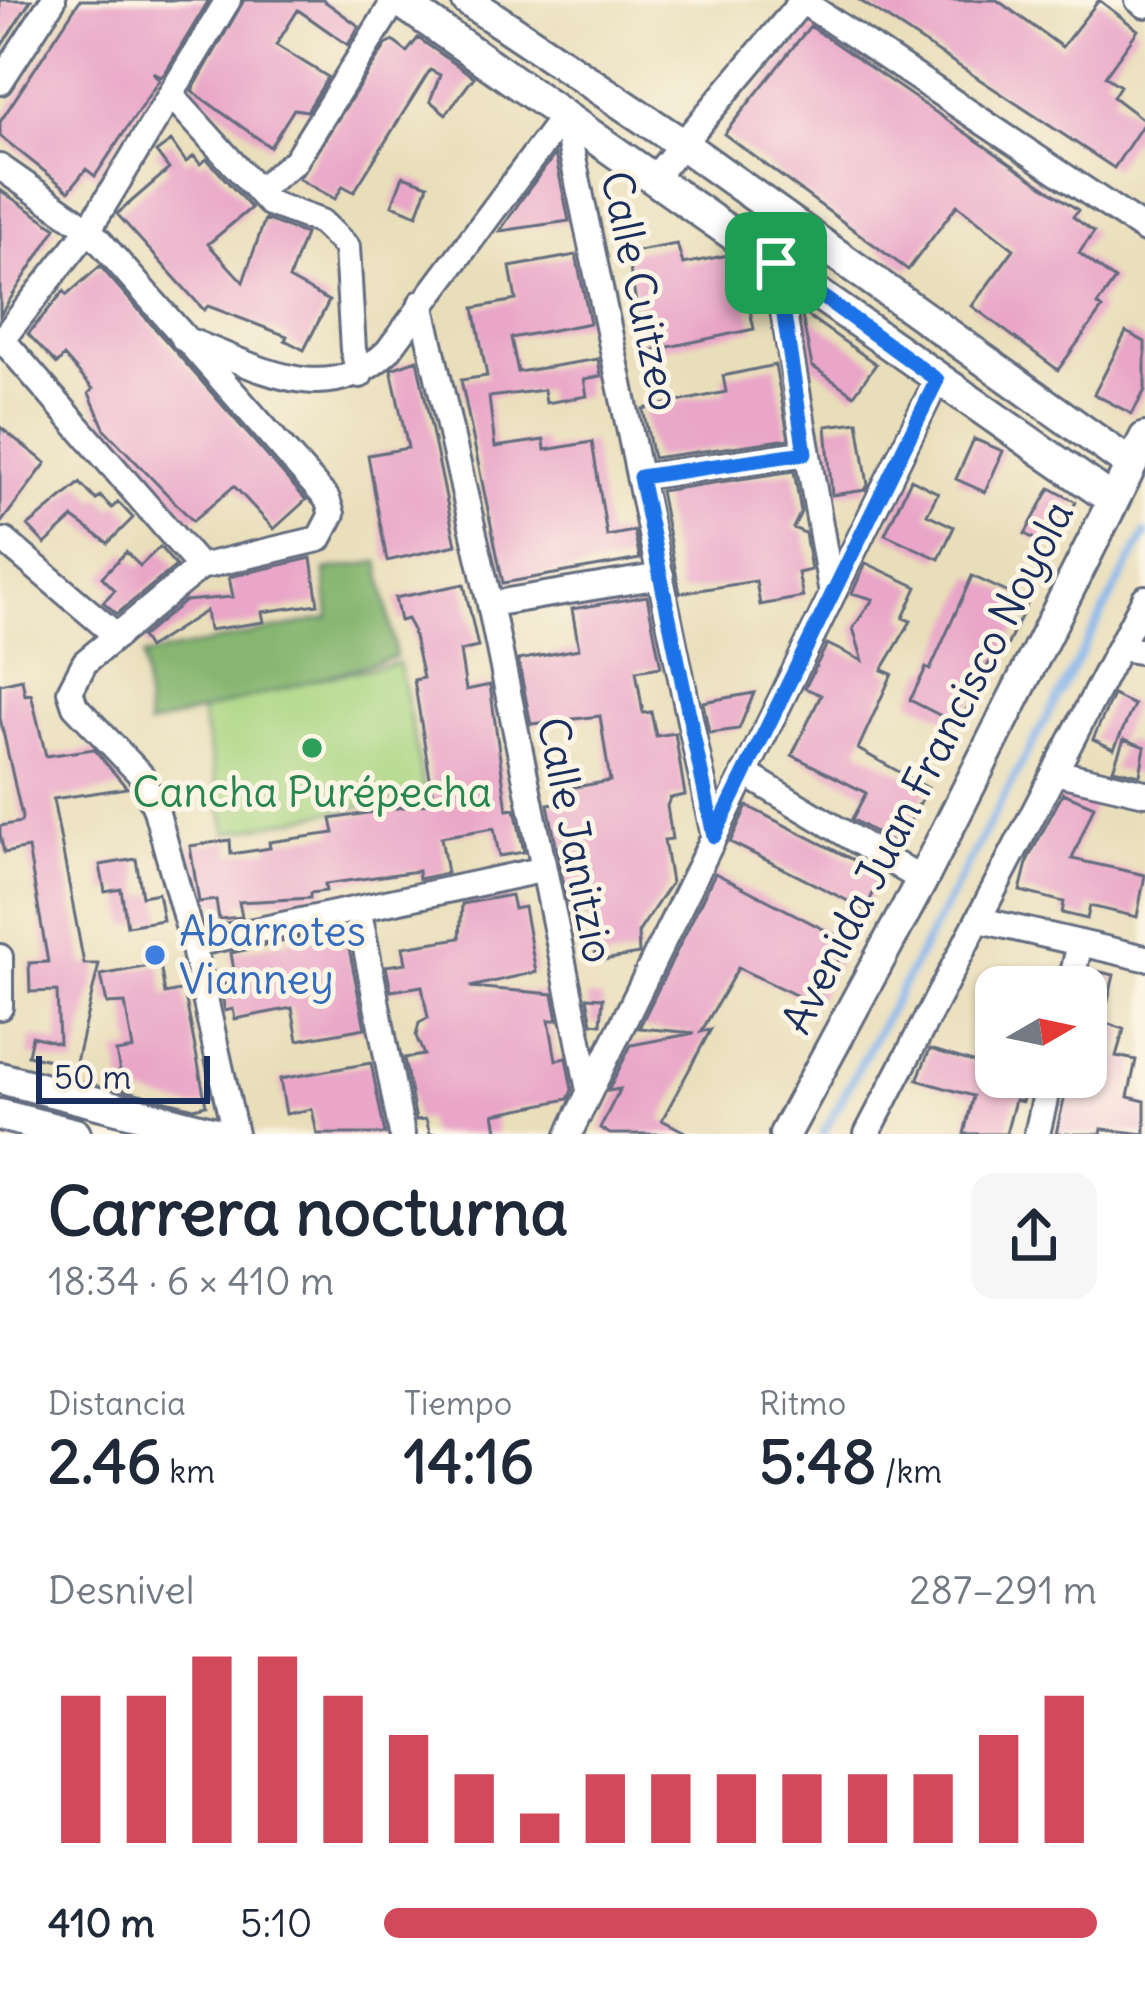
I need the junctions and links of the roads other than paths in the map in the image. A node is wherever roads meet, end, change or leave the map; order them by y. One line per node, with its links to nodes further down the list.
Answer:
1 (53, 0): 8 (street)
2 (228, 0): 9 (street)
3 (397, 0): 10 (street); 14 (street)
4 (467, 0): 11 (street)
5 (1138, 0): 7 (street)
6 (803, 1): 11 (street); 16 (street)
7 (1145, 5)
8 (0, 82)
9 (172, 96): 14 (street); 15 (street)
10 (564, 115): 13 (street); 18 (street); 25 (street, Calle Cuitzeo)
11 (682, 145): 13 (street); 24 (street)
12 (0, 167): 15 (street)
13 (653, 178): 17 (street)
14 (257, 190): 21 (street)
15 (89, 229): 19 (street); 20 (street)
16 (1145, 230)
17 (776, 263): 22 (street); 23 (street)
18 (421, 303): 21 (street); 31 (street, Calle Janitzio)
19 (182, 338): 21 (street); 27 (street)
20 (1, 341): 27 (street)
21 (360, 375)
22 (937, 380): 24 (street); 29 (street)
23 (805, 453): 25 (street); 29 (street)
24 (1131, 473): 39 (street, Avenida Juan Francisco Noyola)
25 (640, 477): 28 (street, Calle Cuitzeo)
26 (5, 541): 32 (street)
27 (200, 567): 32 (street)
28 (661, 576): 31 (street); 37 (street, Calle Cuitzeo)
29 (832, 594): 34 (street)
30 (1145, 598): 33 (street)
31 (490, 604): 38 (street, Calle Janitzio)
32 (117, 636): 43 (street)
33 (1133, 650): 35 (street)
34 (744, 773): 37 (street); 39 (street)
35 (1059, 773): 36 (street); 41 (street)
36 (1145, 793)
37 (714, 836): 49 (street)
38 (541, 870): 40 (street); 49 (street, Calle Janitzio)
39 (922, 880): 57 (street, Avenida Juan Francisco Noyola)
40 (359, 912): 43 (street); 55 (street)
41 (980, 920): 42 (street); 58 (street)
42 (1080, 943): 45 (street); 46 (street)
43 (193, 944): 54 (street)
44 (0, 957): 47 (street)
45 (1145, 958)
46 (1075, 966)
47 (0, 1007)
48 (0, 1078): 53 (street)
49 (589, 1090): 56 (street)
50 (1045, 1098): 59 (street)
51 (0, 1115): 52 (street)
52 (75, 1134)
53 (219, 1134)
54 (235, 1134)
55 (402, 1134)
56 (569, 1134)
57 (785, 1134)
58 (867, 1134)
59 (1037, 1134)

